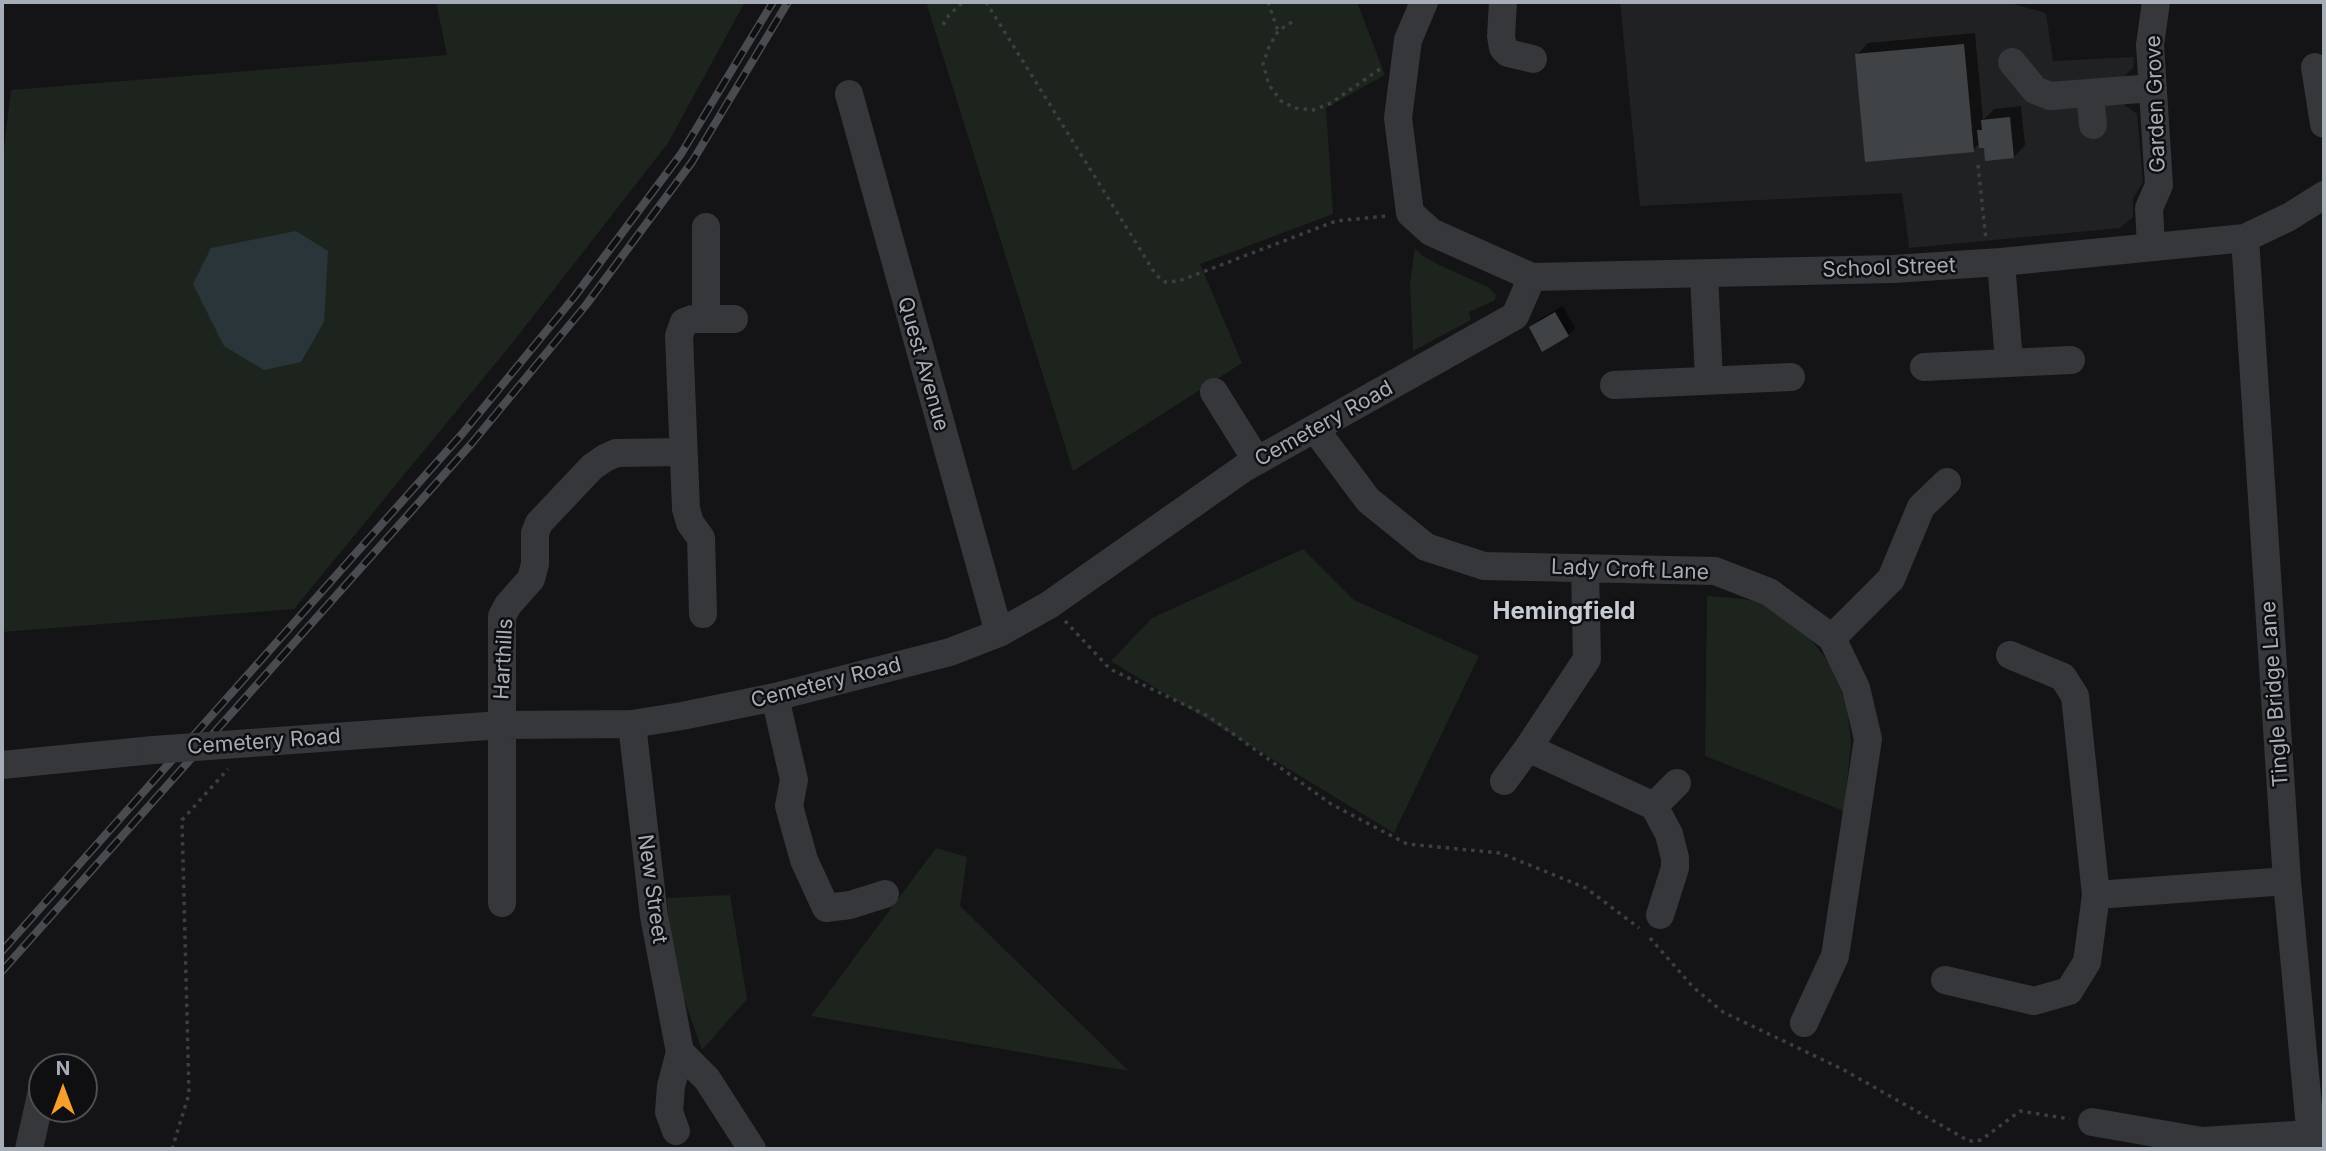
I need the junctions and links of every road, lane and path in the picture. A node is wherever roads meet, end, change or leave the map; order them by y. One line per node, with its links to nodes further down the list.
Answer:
1 (963, 2): 8 (path)
2 (985, 2): 21 (path)
3 (1268, 2): 9 (path)
4 (1424, 2): 10 (street)
5 (1503, 2): 11 (street)
6 (2156, 2): 14 (street, Garden Grove)
7 (1292, 22): 9 (path)
8 (943, 25)
9 (1278, 31): 10 (path)
10 (1407, 51): 21 (street)
11 (1534, 59)
12 (2012, 62): 15 (street)
13 (2315, 67): 17 (street)
14 (2153, 88): 15 (street); 24 (street, Garden Grove)
15 (2090, 93): 18 (street)
16 (849, 94): 44 (street, Quest Avenue)
17 (2324, 124)
18 (2093, 125)
19 (1978, 165): 25 (path)
20 (2324, 195): 23 (street)
21 (1410, 214): 27 (street)
22 (706, 227): 28 (street)
23 (2245, 238): 24 (street, School Street); 56 (street, Tingle Bridge Lane)
24 (2151, 246): 25 (street, School Street)
25 (1995, 263): 26 (street, School Street); 31 (street)
26 (1704, 274): 27 (street, School Street); 34 (street)
27 (1532, 276): 37 (street, Cemetery Road)
28 (706, 319): 29 (street); 38 (street)
29 (734, 320)
30 (2071, 360): 31 (street)
31 (2009, 362): 32 (street)
32 (1924, 367)
33 (1791, 377): 34 (street)
34 (1709, 380): 35 (street)
35 (1614, 385)
36 (1213, 393): 39 (street)
37 (1315, 429): 39 (street, Cemetery Road); 41 (street, Lady Croft Lane)
38 (682, 452): 43 (street); 49 (street, Harthills)
39 (1257, 461): 42 (street, Cemetery Road)
40 (1947, 482): 45 (street)
41 (1585, 569): 45 (street, Lady Croft Lane); 51 (street)
42 (1049, 604): 44 (street, Cemetery Road); 64 (path)
43 (703, 614)
44 (999, 633): 47 (street, Cemetery Road)
45 (1832, 638): 62 (street, Lady Croft Lane)
46 (2010, 655): 58 (street)
47 (775, 697): 48 (street, Cemetery Road); 57 (street)
48 (632, 724): 49 (street, Cemetery Road); 63 (street, New Street)
49 (501, 725): 50 (street, Cemetery Road); 59 (street, Harthills)
50 (251, 744): 52 (street, Cemetery Road, bridge); 69 (path)
51 (1528, 748): 53 (street); 55 (street)
52 (2, 765)
53 (1504, 781)
54 (1677, 783): 55 (street)
55 (1654, 806): 60 (street)
56 (2287, 881): 58 (street); 67 (street, Tingle Bridge Lane)
57 (885, 894)
58 (2096, 895): 61 (street)
59 (502, 903)
60 (1660, 915)
61 (1945, 980)
62 (1804, 1023)
63 (680, 1052): 66 (street); 70 (street)
64 (2092, 1122): 67 (street)
65 (35, 1123): 68 (street)
66 (676, 1131)
67 (2311, 1142)
68 (29, 1149)
69 (172, 1149)
70 (752, 1149)

